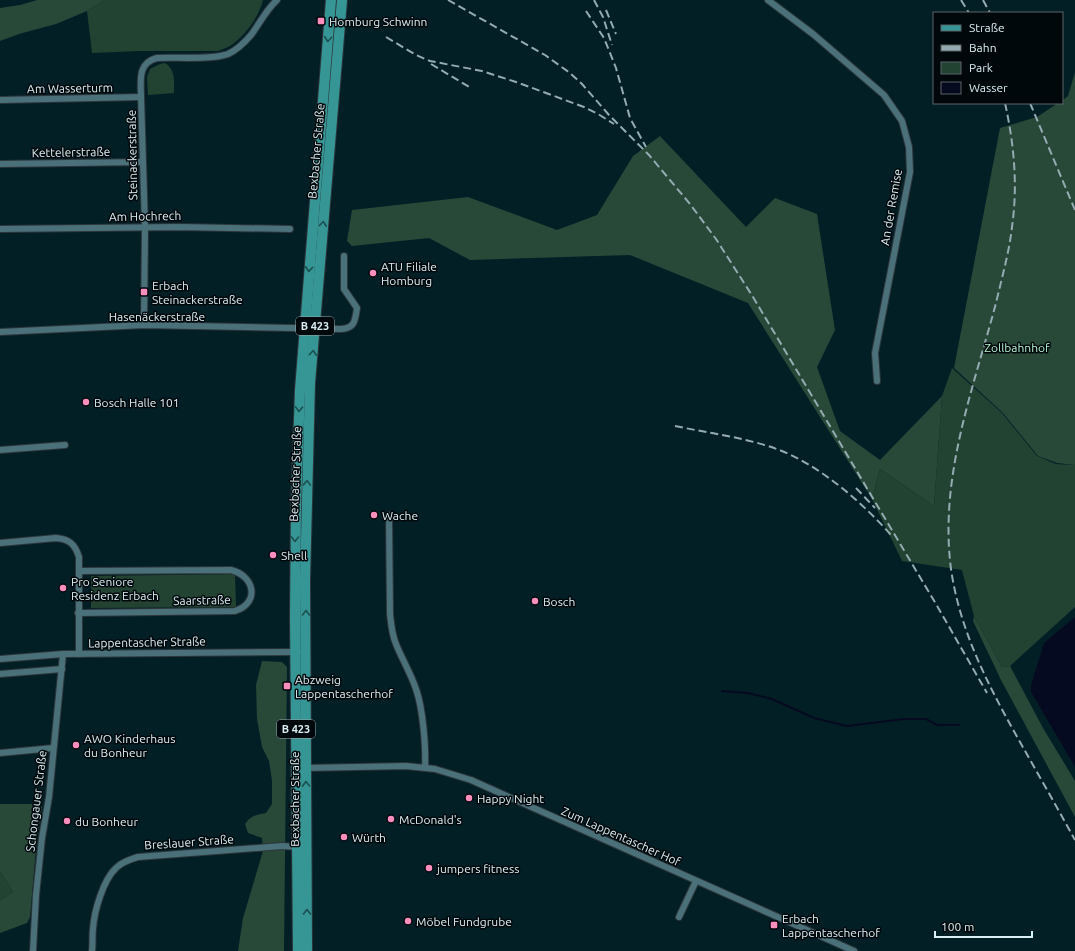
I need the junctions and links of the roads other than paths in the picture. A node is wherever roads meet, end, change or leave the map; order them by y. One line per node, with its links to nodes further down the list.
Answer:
1 (277, 0): 5 (street, Steinackerstraße)
2 (331, 0): 14 (main road, Bexbacher Straße / B 423, one-way to 14)
3 (342, 0): 14 (main road, Bexbacher Straße / B 423, one-way to 3)
4 (768, 0): 16 (street, An der Remise)
5 (141, 97): 6 (street, Am Wasserturm); 7 (street, Steinackerstraße)
6 (0, 100)
7 (143, 162): 8 (street, Kettelerstraße); 9 (street, Steinackerstraße)
8 (0, 164)
9 (145, 227): 10 (street, Am Hochrech); 11 (street, Am Hochrech); 13 (street, Steinackerstraße)
10 (0, 229)
11 (290, 229)
12 (344, 256): 14 (street, Hasenäckerstraße)
13 (144, 325): 14 (street, Hasenäckerstraße); 15 (street, Hasenäckerstraße)
14 (309, 329): 23 (main road, Bexbacher Straße / B 423, one-way to 23); 24 (main road, Bexbacher Straße / B 423, one-way to 14)
15 (0, 332)
16 (877, 381)
17 (64, 445): 18 (street)
18 (0, 450)
19 (389, 515): 33 (street)
20 (0, 543): 21 (street)
21 (80, 571): 22 (street); 22 (street, Saarstraße)
22 (78, 613): 26 (street)
23 (295, 652): 24 (street, Lappentascher Straße); 26 (street, Lappentascher Straße); 32 (main road, Bexbacher Straße / B 423)
24 (306, 652): 32 (main road, Bexbacher Straße / B 423)
25 (63, 654): 26 (street, Lappentascher Straße); 27 (street, Lappentascher Straße); 28 (street, Schongauer Straße)
26 (79, 654)
27 (0, 659)
28 (62, 669): 29 (street); 30 (street, Schongauer Straße)
29 (0, 674)
30 (53, 748): 31 (street); 37 (street, Schongauer Straße)
31 (0, 753)
32 (301, 768): 33 (street, Zum Lappentascher Hof); 34 (main road, Bexbacher Straße / B 423, one-way to 32); 34 (main road, Bexbacher Straße / B 423)
33 (425, 768): 35 (street, Zum Lappentascher Hof)
34 (302, 847): 38 (street, Breslauer Straße); 39 (main road, Bexbacher Straße); 40 (main road, Bexbacher Straße / B 423, one-way to 34)
35 (696, 881): 36 (street); 41 (street, Zum Lappentascher Hof)
36 (679, 917)
37 (33, 951)
38 (92, 951)
39 (298, 951)
40 (307, 951)
41 (854, 951)

